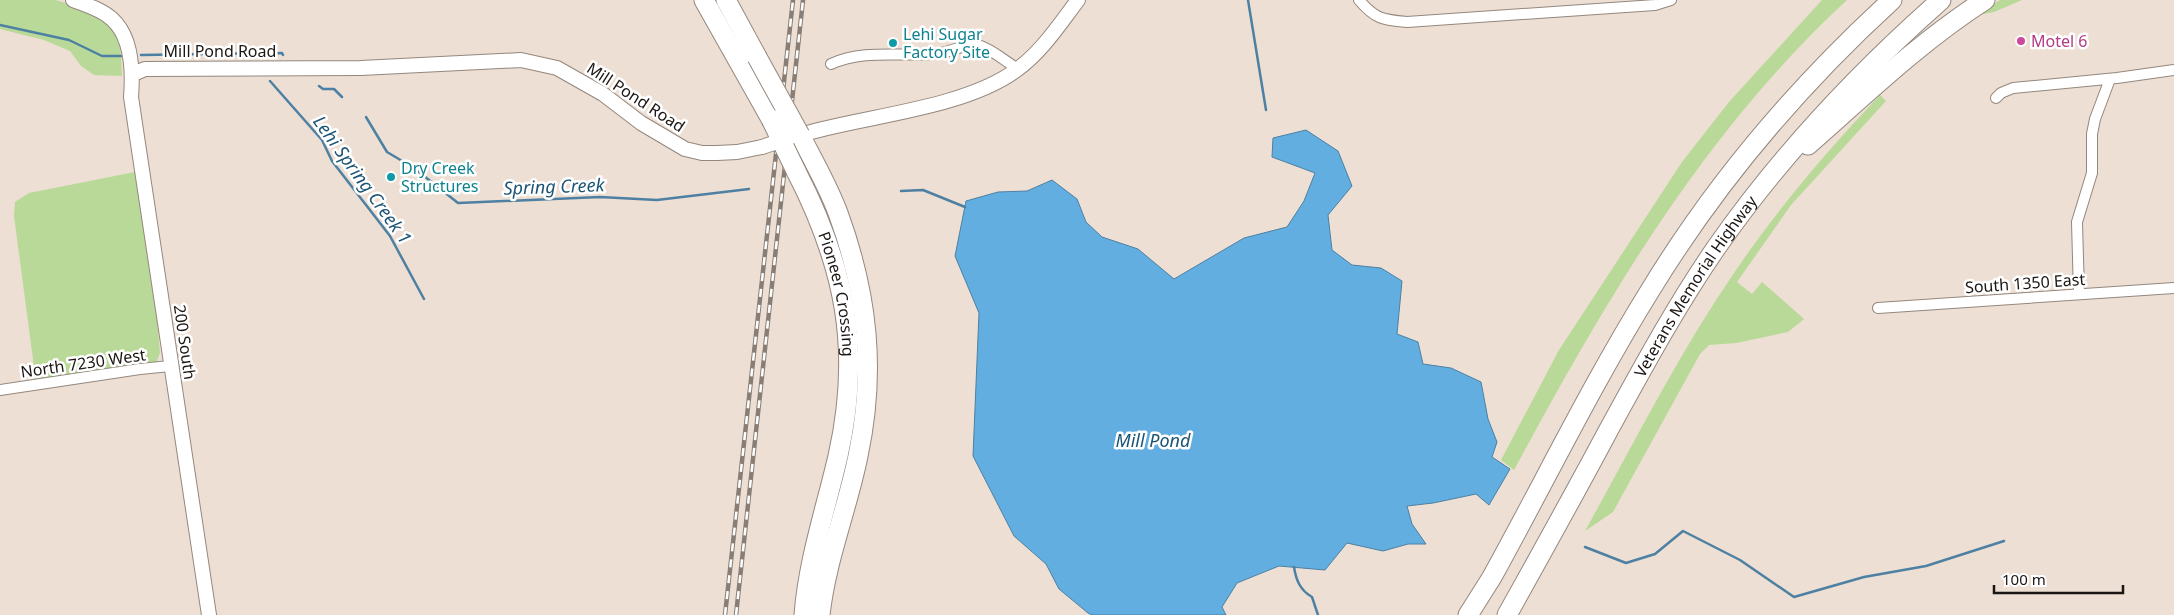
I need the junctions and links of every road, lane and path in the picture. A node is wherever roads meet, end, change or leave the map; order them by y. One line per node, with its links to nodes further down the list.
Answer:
1 (73, 0): 15 (street, 200 South)
2 (704, 0): 19 (highway, Pioneer Crossing, bridge)
3 (726, 0): 18 (highway, Pioneer Crossing, bridge)
4 (1078, 0): 13 (street, Mill Pond Road)
5 (1358, 0): 6 (street)
6 (1671, 0)
7 (1886, 0): 11 (highway)
8 (1892, 0): 11 (highway, Veterans Memorial Highway)
9 (1941, 0): 20 (highway, Veterans Memorial Highway)
10 (1985, 0): 20 (highway)
11 (1870, 20): 29 (highway, Veterans Memorial Highway)
12 (831, 64): 13 (street)
13 (1018, 69): 18 (street, Mill Pond Road)
14 (2174, 70): 16 (street)
15 (133, 74): 19 (street, Mill Pond Road, bridge); 24 (street, 200 South)
16 (2110, 79): 17 (street); 22 (street)
17 (1996, 98)
18 (800, 135): 19 (street, Mill Pond Road, bridge); 28 (highway, Pioneer Crossing)
19 (782, 140): 27 (highway, Pioneer Crossing, bridge)
20 (1761, 188): 30 (highway, Veterans Memorial Highway)
21 (2174, 288): 22 (street, South 1350 East)
22 (2079, 294): 23 (street, South 1350 East)
23 (1878, 308)
24 (170, 366): 25 (street, North 7230 West); 26 (street, 200 South)
25 (0, 390)
26 (209, 615)
27 (804, 615)
28 (820, 615)
29 (1468, 615)
30 (1507, 615)

